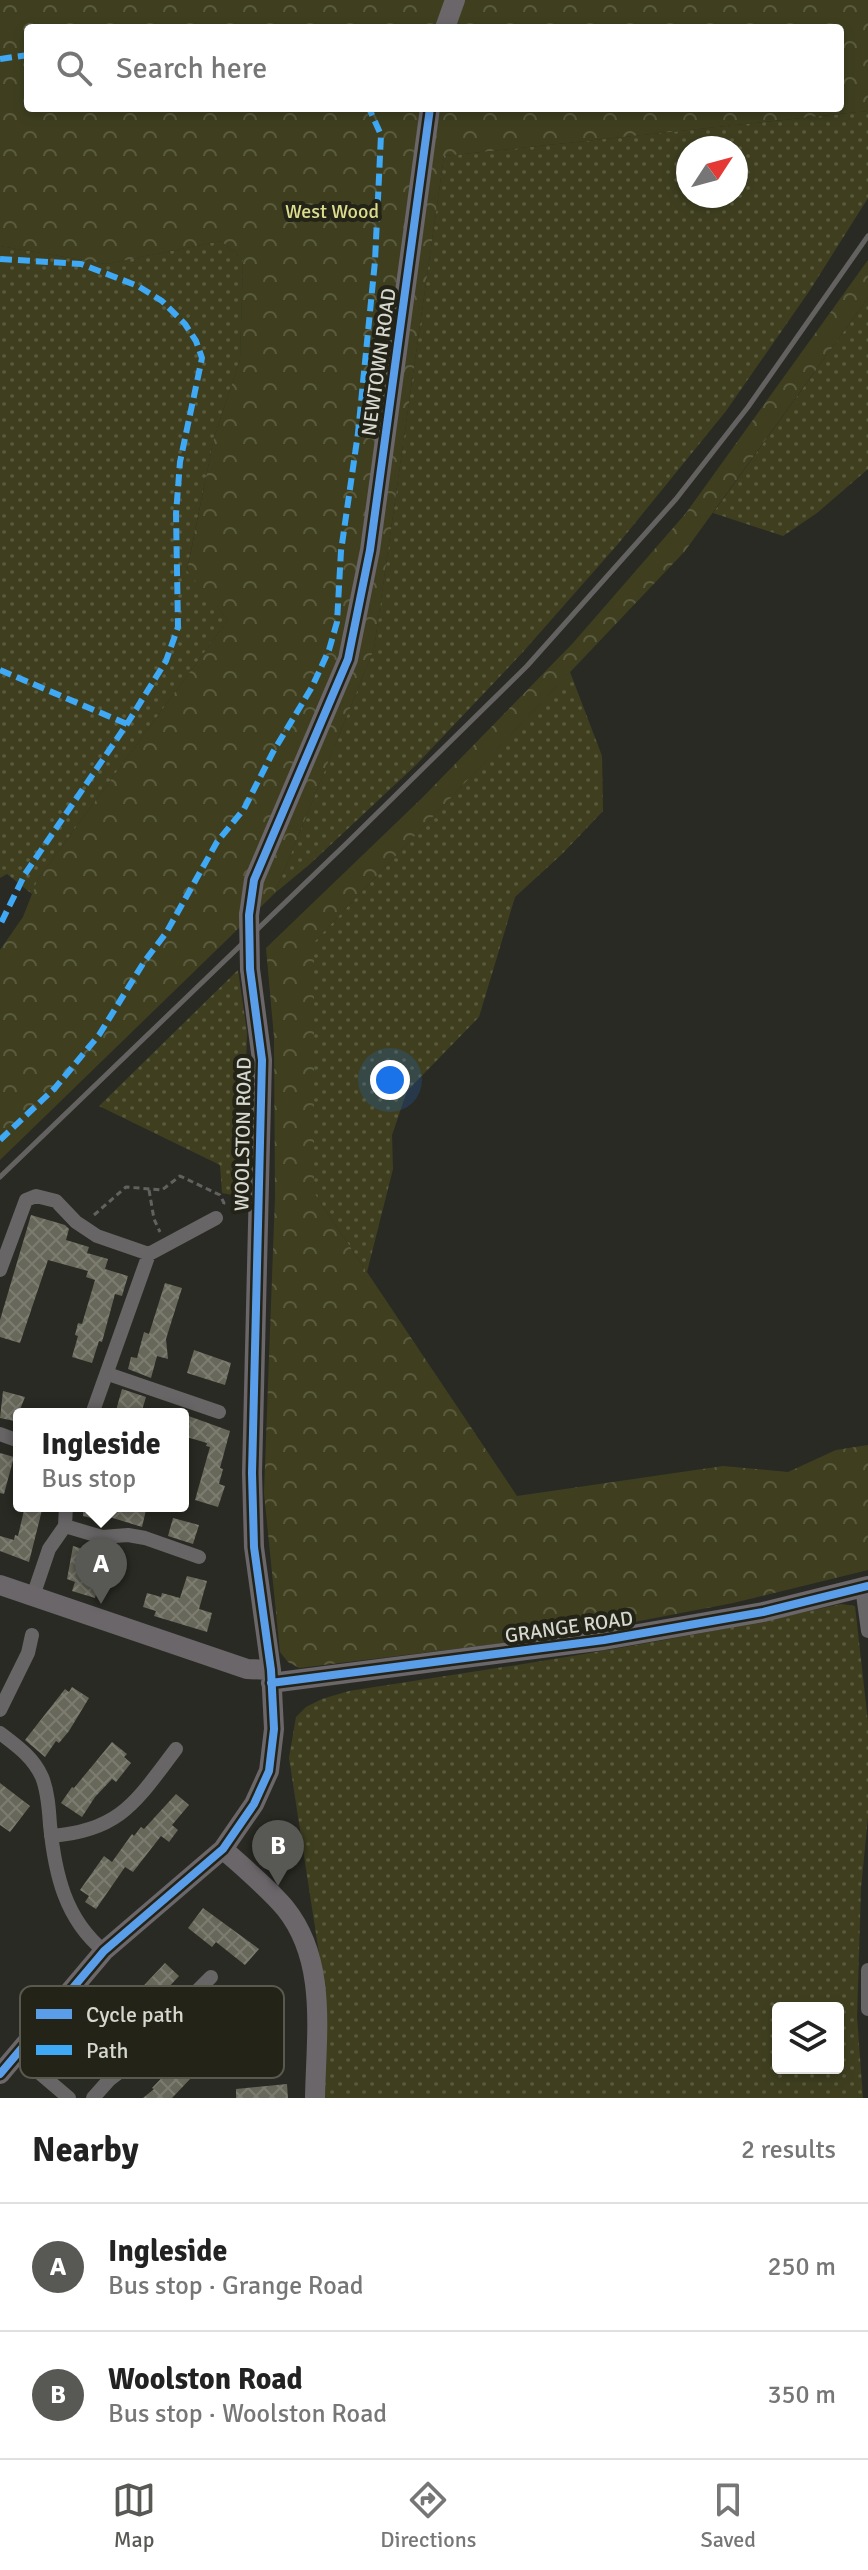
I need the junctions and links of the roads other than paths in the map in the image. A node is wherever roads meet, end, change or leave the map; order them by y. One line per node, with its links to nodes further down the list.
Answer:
1 (455, 0): 2 (street)
2 (446, 24)
3 (429, 112): 4 (street, NEWTOWN ROAD)
4 (356, 619): 19 (street, WOOLSTON ROAD, bridge)
5 (216, 1218): 6 (street)
6 (149, 1254): 7 (street); 8 (street)
7 (0, 1270)
8 (108, 1374): 9 (street); 10 (street)
9 (94, 1408)
10 (219, 1412)
11 (66, 1512): 12 (street)
12 (65, 1526): 13 (street); 16 (street)
13 (199, 1557)
14 (0, 1585): 16 (street, GRANGE ROAD)
15 (865, 1587): 17 (street); 19 (street, GRANGE ROAD)
16 (33, 1596): 19 (street, GRANGE ROAD)
17 (868, 1631)
18 (32, 1635): 20 (street)
19 (271, 1676): 24 (street, WOOLSTON ROAD)
20 (0, 1710)
21 (0, 1733): 23 (street)
22 (176, 1749): 23 (street)
23 (51, 1836): 25 (street)
24 (223, 1849): 25 (street, WOOLSTON ROAD); 39 (street)
25 (104, 1951): 28 (street, WOOLSTON ROAD)
26 (868, 1970): 30 (street)
27 (211, 1977): 29 (street)
28 (74, 1986)
29 (202, 1986)
30 (868, 2009)
31 (20, 2048): 32 (street, WOOLSTON ROAD)
32 (16, 2053): 33 (street); 34 (street, WOOLSTON ROAD)
33 (20, 2056)
34 (0, 2074)
35 (45, 2078): 37 (street)
36 (112, 2078): 38 (street)
37 (69, 2098)
38 (93, 2098)
39 (315, 2098)

